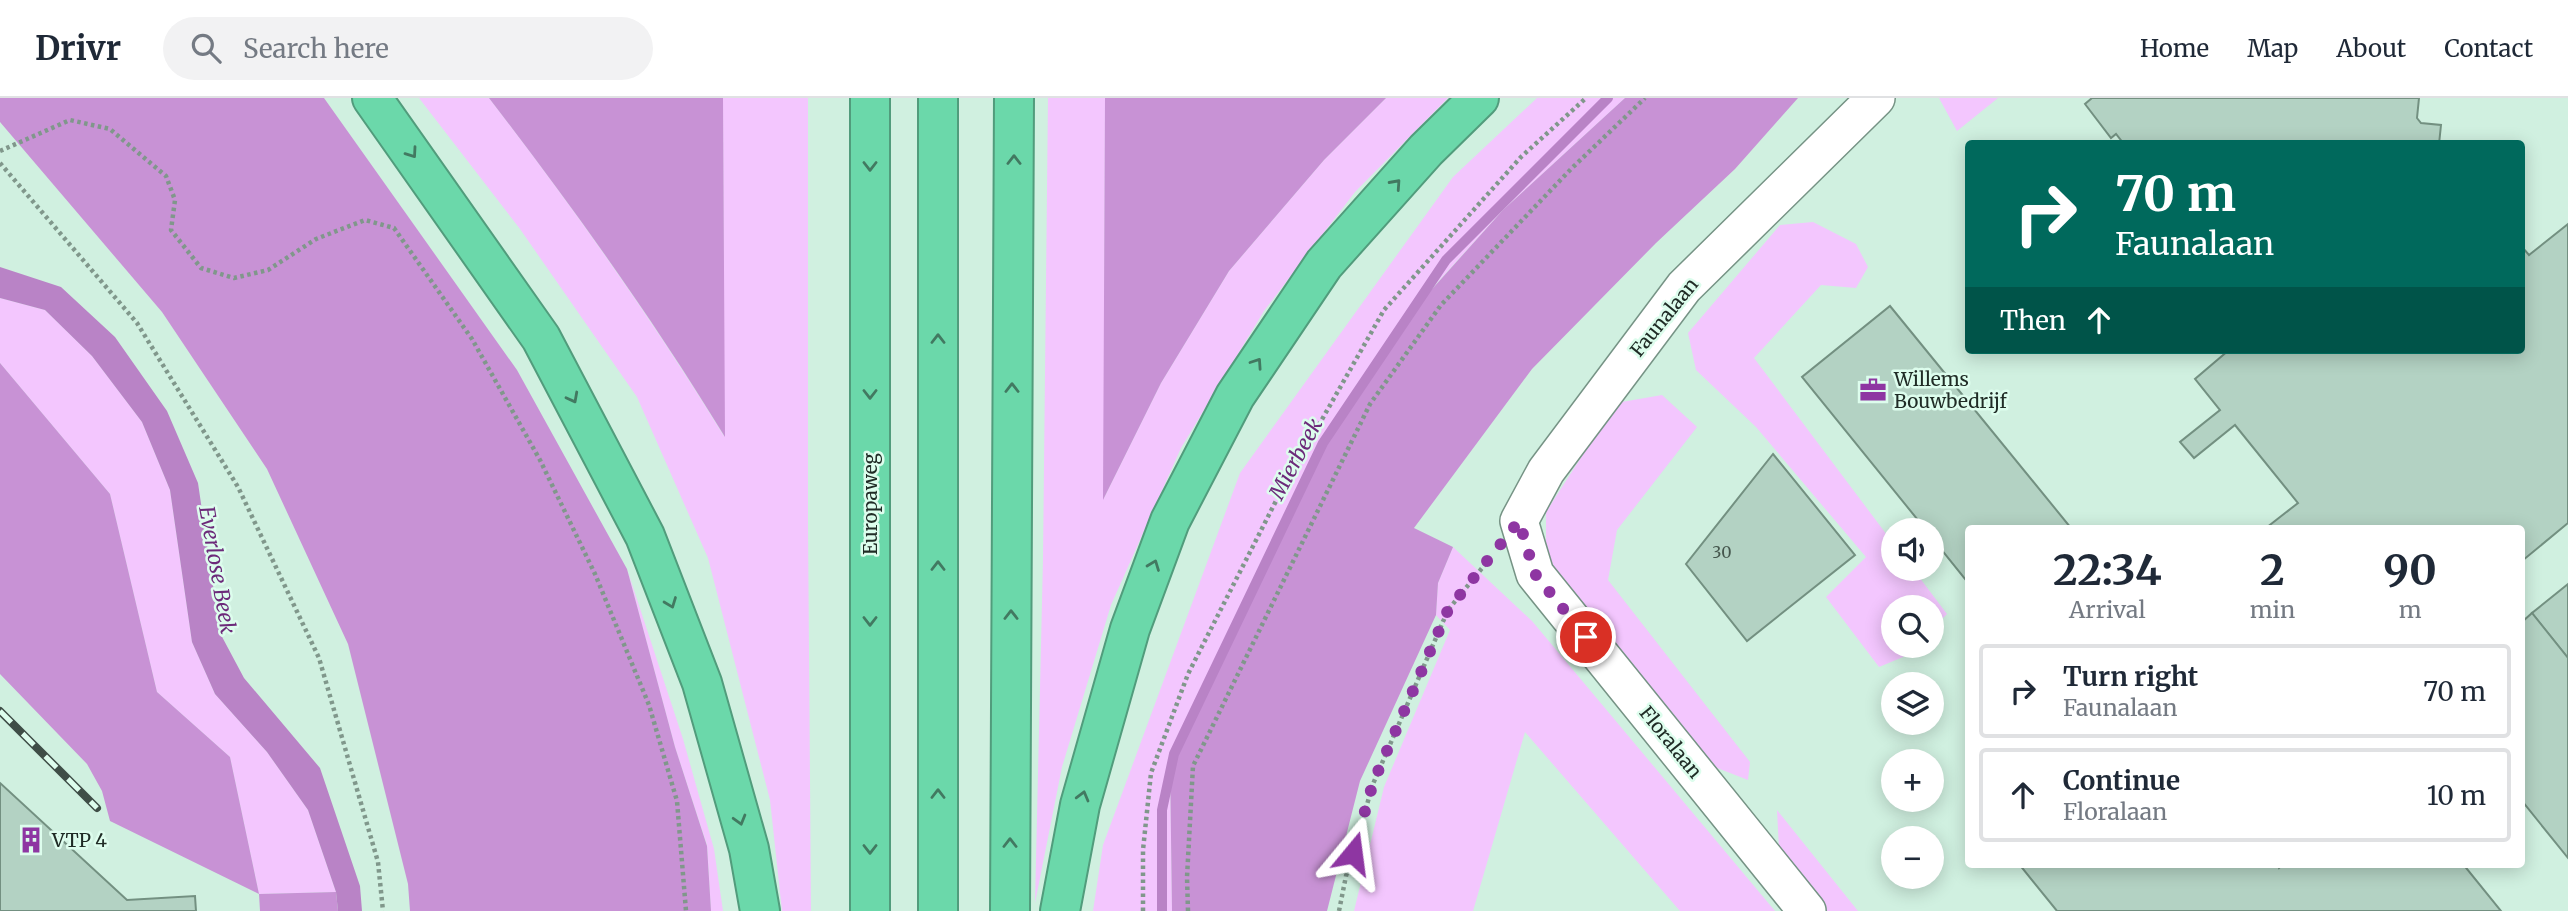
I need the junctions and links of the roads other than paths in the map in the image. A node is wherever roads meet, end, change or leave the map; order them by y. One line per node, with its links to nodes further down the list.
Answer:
1 (372, 98): 8 (highway, one-way to 8)
2 (870, 98): 9 (highway, Europaweg, one-way to 9)
3 (938, 98): 10 (highway, one-way to 3)
4 (1014, 98): 11 (highway, one-way to 4)
5 (1479, 98): 12 (highway, one-way to 5)
6 (1876, 98): 7 (street, Faunalaan)
7 (1535, 574): 13 (street, Floralaan)
8 (760, 911)
9 (870, 911)
10 (938, 911)
11 (1010, 911)
12 (1060, 911)
13 (1807, 911)

